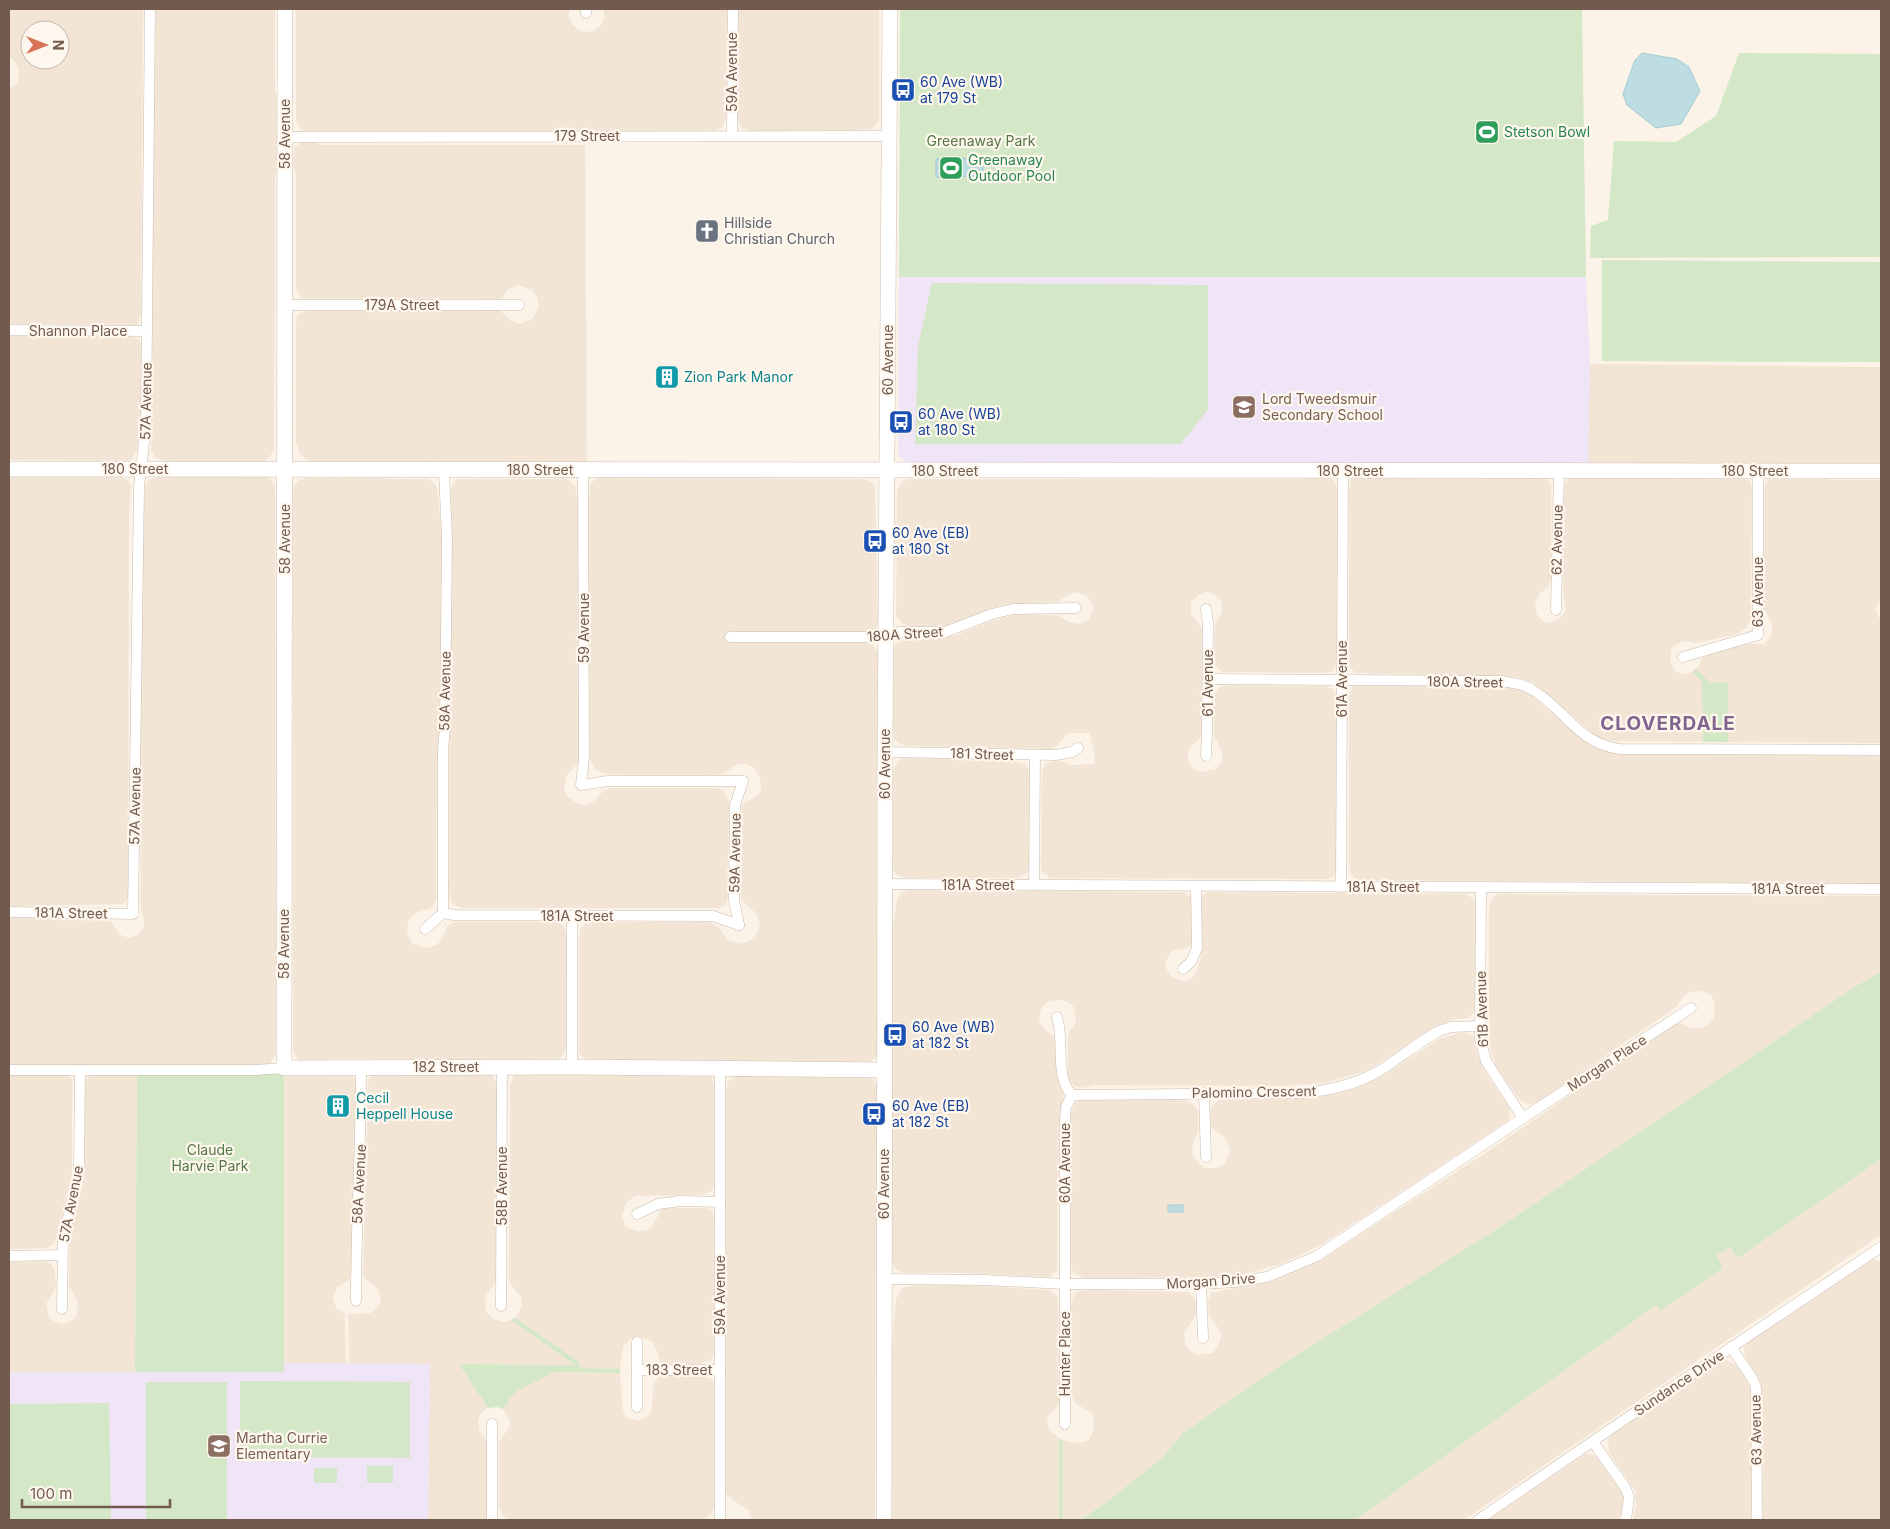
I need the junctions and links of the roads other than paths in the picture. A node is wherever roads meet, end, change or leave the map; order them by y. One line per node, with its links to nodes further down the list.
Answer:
1 (150, 9): 11 (street, 57A Avenue)
2 (285, 9): 7 (street, 58 Avenue)
3 (732, 9): 5 (street, 59A Avenue)
4 (890, 9): 6 (street, 60 Avenue)
5 (732, 136): 6 (street, 179 Street); 7 (street, 179 Street)
6 (889, 136): 17 (street, 60 Avenue)
7 (285, 137): 8 (street, 58 Avenue)
8 (285, 305): 9 (street, 179A Street); 14 (street, 58 Avenue)
9 (519, 305)
10 (9, 330): 11 (street, Shannon Place)
11 (147, 331): 12 (street, 57A Avenue)
12 (141, 468): 13 (street, 180 Street); 14 (street, 180 Street); 44 (street, 57A Avenue)
13 (9, 469)
14 (285, 469): 15 (street, 180 Street); 54 (street, 58 Avenue)
15 (444, 470): 16 (street, 180 Street); 43 (street, 58A Avenue)
16 (583, 470): 17 (street, 180 Street); 35 (street, 59 Avenue)
17 (887, 471): 18 (street, 180 Street); 25 (street, 60 Avenue)
18 (1343, 471): 19 (street, 180 Street); 29 (street, 61A Avenue)
19 (1558, 471): 20 (street, 180 Street); 24 (street, 62 Avenue)
20 (1758, 471): 21 (street, 180 Street); 27 (street, 63 Avenue)
21 (1881, 471)
22 (1076, 608): 25 (street, 180A Street)
23 (1206, 609): 28 (street, 61 Avenue)
24 (1556, 610)
25 (886, 634): 26 (street, 180A Street); 32 (street, 60 Avenue)
26 (730, 637)
27 (1683, 657)
28 (1208, 678): 29 (street, 180A Street); 34 (street, 61 Avenue)
29 (1342, 680): 31 (street, 180A Street); 39 (street, 61A Avenue)
30 (1078, 748): 33 (street, 181 Street)
31 (1881, 750)
32 (885, 752): 33 (street, 181 Street); 36 (street, 60 Avenue)
33 (1035, 755): 37 (street)
34 (1206, 756)
35 (743, 781): 46 (street, 59A Avenue)
36 (885, 884): 37 (street, 181A Street); 59 (street, 60 Avenue)
37 (1034, 885): 38 (street, 181A Street)
38 (1196, 887): 39 (street, 181A Street); 48 (street)
39 (1342, 887): 40 (street, 181A Street)
40 (1482, 888): 41 (street, 181A Street); 51 (street, 61B Avenue)
41 (1881, 889)
42 (9, 912): 44 (street, 181A Street)
43 (443, 913): 45 (street, 181A Street); 47 (street)
44 (133, 914)
45 (572, 916): 46 (street, 181A Street); 53 (street)
46 (739, 925)
47 (425, 929)
48 (1183, 969)
49 (1691, 1008): 62 (street, Morgan Place)
50 (1057, 1017): 61 (street)
51 (1480, 1026): 60 (street, Palomino Crescent); 62 (street, 61B Avenue)
52 (502, 1067): 53 (street, 182 Street); 55 (street, 182 Street); 73 (street, 58B Avenue)
53 (572, 1067): 56 (street, 182 Street)
54 (284, 1068): 55 (street, 182 Street); 58 (street, 182 Street)
55 (361, 1068): 72 (street, 58A Avenue)
56 (720, 1069): 59 (street, 182 Street); 64 (street, 59A Avenue)
57 (9, 1070): 58 (street, 182 Street)
58 (80, 1070): 67 (street, 57A Avenue)
59 (884, 1070): 69 (street, 60 Avenue)
60 (1204, 1093): 61 (street, Palomino Crescent); 63 (street)
61 (1072, 1094): 70 (street, 60A Avenue)
62 (1523, 1118): 71 (street, Morgan Drive)
63 (1206, 1157)
64 (720, 1202): 65 (street); 79 (street, 59A Avenue)
65 (638, 1214)
66 (1881, 1247): 77 (street, Sundance Drive)
67 (62, 1255): 68 (street); 74 (street, 57A Avenue)
68 (9, 1256)
69 (884, 1279): 70 (street, Morgan Drive); 86 (street, 60 Avenue)
70 (1065, 1284): 71 (street, Morgan Drive); 82 (street, Hunter Place)
71 (1202, 1284): 75 (street)
72 (356, 1300)
73 (501, 1306)
74 (62, 1309)
75 (1203, 1338)
76 (638, 1342): 78 (street, 183 Street)
77 (1731, 1347): 83 (street, Sundance Drive); 89 (street, 63 Avenue)
78 (637, 1370): 79 (street, 183 Street); 80 (street, 183 Street)
79 (720, 1370): 85 (street, 59A Avenue)
80 (637, 1407)
81 (492, 1424): 84 (street)
82 (1065, 1424)
83 (1593, 1442): 87 (street, Sundance Drive); 88 (street)
84 (492, 1520)
85 (720, 1520)
86 (884, 1520)
87 (1478, 1520)
88 (1626, 1520)
89 (1757, 1520)

